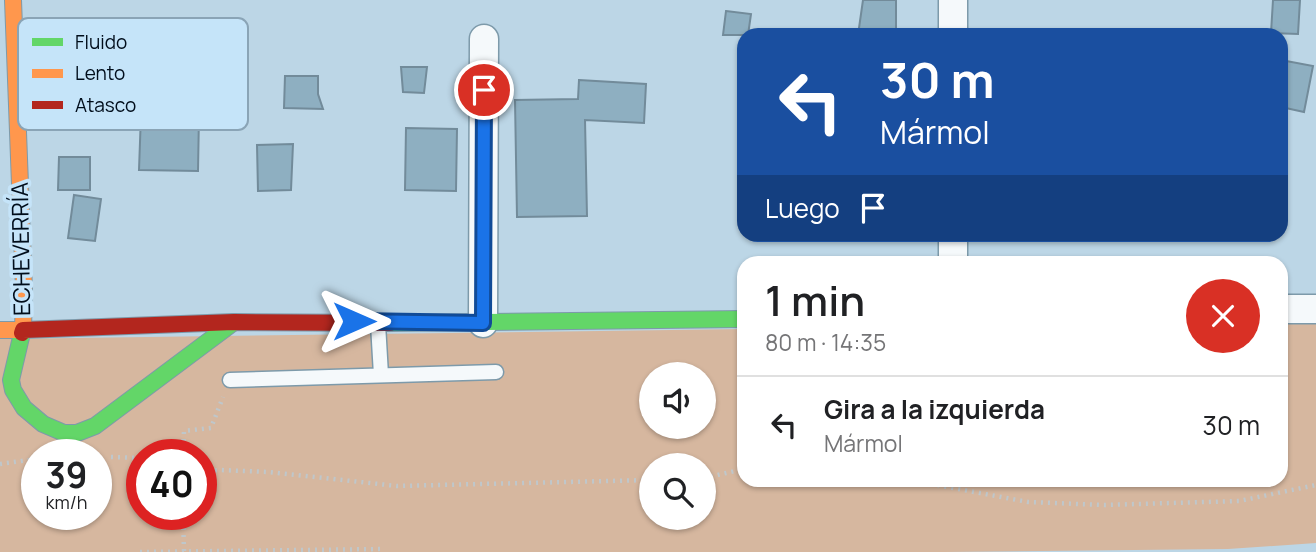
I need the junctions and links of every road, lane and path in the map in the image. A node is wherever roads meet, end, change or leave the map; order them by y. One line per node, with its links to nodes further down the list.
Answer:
1 (13, 0): 12 (street, ECHEVERRÍA)
2 (953, 0): 3 (street)
3 (953, 28)
4 (484, 39): 10 (street)
5 (1288, 309): 6 (street)
6 (1316, 309)
7 (737, 319): 10 (street)
8 (378, 321): 9 (street); 10 (street); 14 (lane)
9 (234, 322): 12 (street); 12 (street, ECHEVERRÍA)
10 (483, 323)
11 (0, 330): 12 (street)
12 (23, 330)
13 (496, 372): 14 (lane)
14 (381, 375): 15 (lane)
15 (230, 380): 16 (path)
16 (184, 439)
17 (21, 461): 18 (path)
18 (0, 464)
19 (217, 470): 22 (path)
20 (737, 471): 21 (path)
21 (716, 475)
22 (639, 480)
23 (1316, 485): 24 (path)
24 (948, 487)
25 (183, 530): 27 (path)
26 (384, 549): 27 (path)
27 (184, 551): 28 (path)
28 (140, 552)

